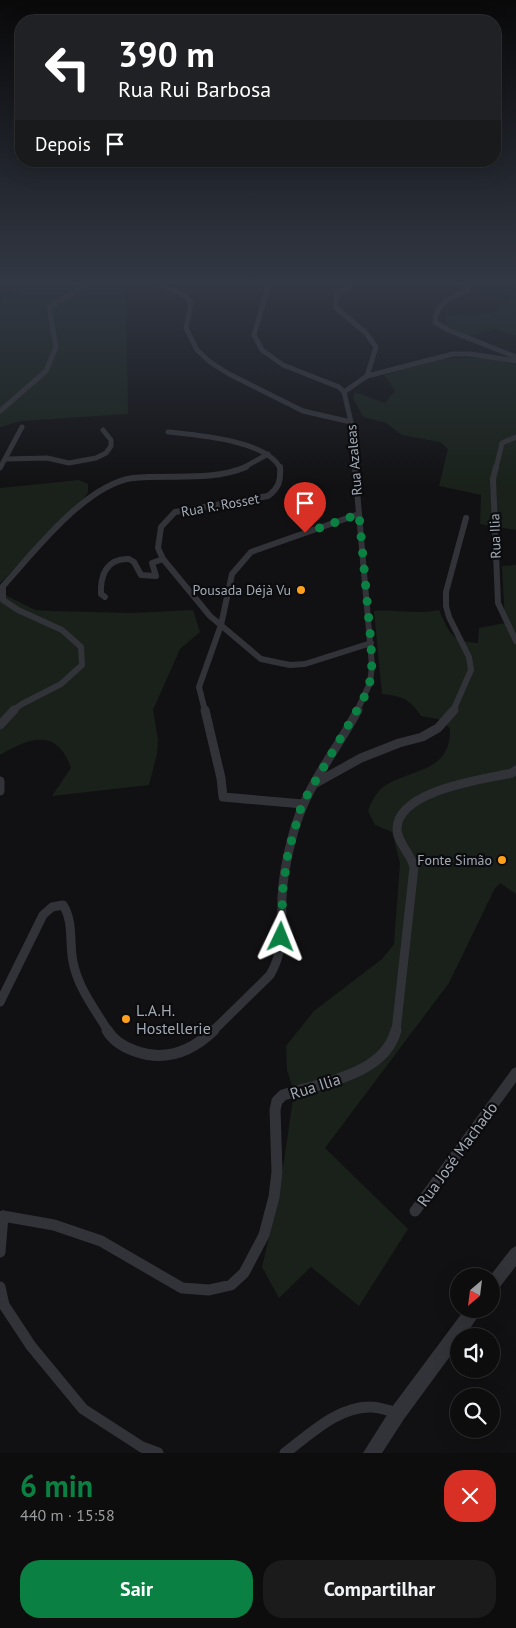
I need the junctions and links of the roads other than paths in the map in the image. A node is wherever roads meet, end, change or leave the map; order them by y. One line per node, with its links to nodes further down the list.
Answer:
1 (54, 351): 10 (street)
2 (198, 351): 11 (street)
3 (263, 351): 9 (street)
4 (375, 351): 8 (street)
5 (500, 351): 6 (street)
6 (516, 357)
7 (516, 361): 8 (street)
8 (367, 376): 9 (street)
9 (344, 392): 11 (street, Rua Azaleas)
10 (0, 411)
11 (351, 422): 19 (street, Rua Azaleas)
12 (22, 427): 17 (street)
13 (104, 430): 17 (street)
14 (168, 432): 16 (street)
15 (516, 437): 24 (street, Rua Ilia)
16 (268, 454): 21 (street, Rua R. Rosset); 26 (street)
17 (7, 459): 18 (street)
18 (0, 468)
19 (359, 514): 23 (street); 25 (street, Rua Azaleas)
20 (466, 518): 29 (street)
21 (163, 559): 22 (street); 23 (street)
22 (105, 598)
23 (221, 625): 25 (street); 31 (street)
24 (516, 641)
25 (371, 643): 29 (street, Rua Azaleas)
26 (0, 725)
27 (516, 770): 35 (street, Rua Ilia)
28 (0, 781): 30 (street)
29 (312, 785): 31 (street, Rua Azaleas)
30 (0, 791)
31 (302, 804): 32 (street, Rua Azaleas)
32 (0, 1002)
33 (516, 1074): 34 (street, Rua José Machado)
34 (415, 1211)
35 (2, 1213): 36 (street)
36 (0, 1252)
37 (516, 1254): 38 (street)
38 (500, 1275)
39 (0, 1287): 42 (street)
40 (468, 1318): 41 (street)
41 (398, 1413): 43 (street); 44 (street)
42 (158, 1453)
43 (285, 1453)
44 (372, 1453)

